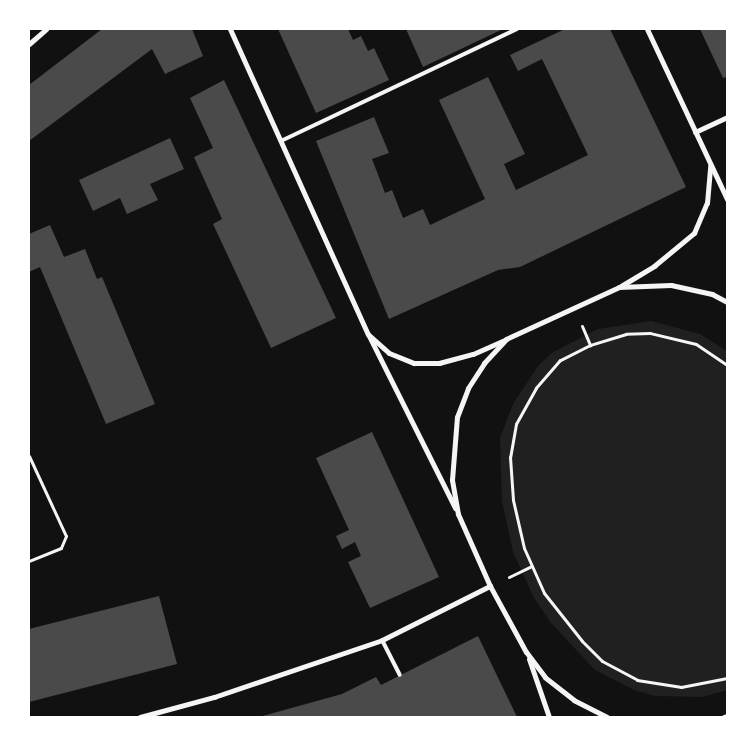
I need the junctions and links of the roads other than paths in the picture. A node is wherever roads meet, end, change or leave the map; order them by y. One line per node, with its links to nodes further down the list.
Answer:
1 (46, 29): 5 (street)
2 (230, 29): 8 (street)
3 (517, 29): 8 (lane)
4 (647, 29): 7 (street)
5 (29, 44)
6 (727, 117): 7 (street)
7 (695, 132): 9 (street)
8 (283, 140): 13 (street)
9 (710, 164): 10 (street); 11 (street)
10 (727, 199)
11 (618, 287): 12 (street); 14 (street)
12 (727, 302)
13 (368, 334): 14 (street); 15 (street)
14 (506, 339): 15 (street)
15 (458, 514): 16 (street)
16 (490, 586): 17 (street); 18 (street)
17 (382, 640): 19 (lane); 21 (street)
18 (526, 652): 22 (street); 23 (street)
19 (400, 674)
20 (727, 716): 24 (street)
21 (140, 717)
22 (549, 717)
23 (607, 717)
24 (724, 717)

